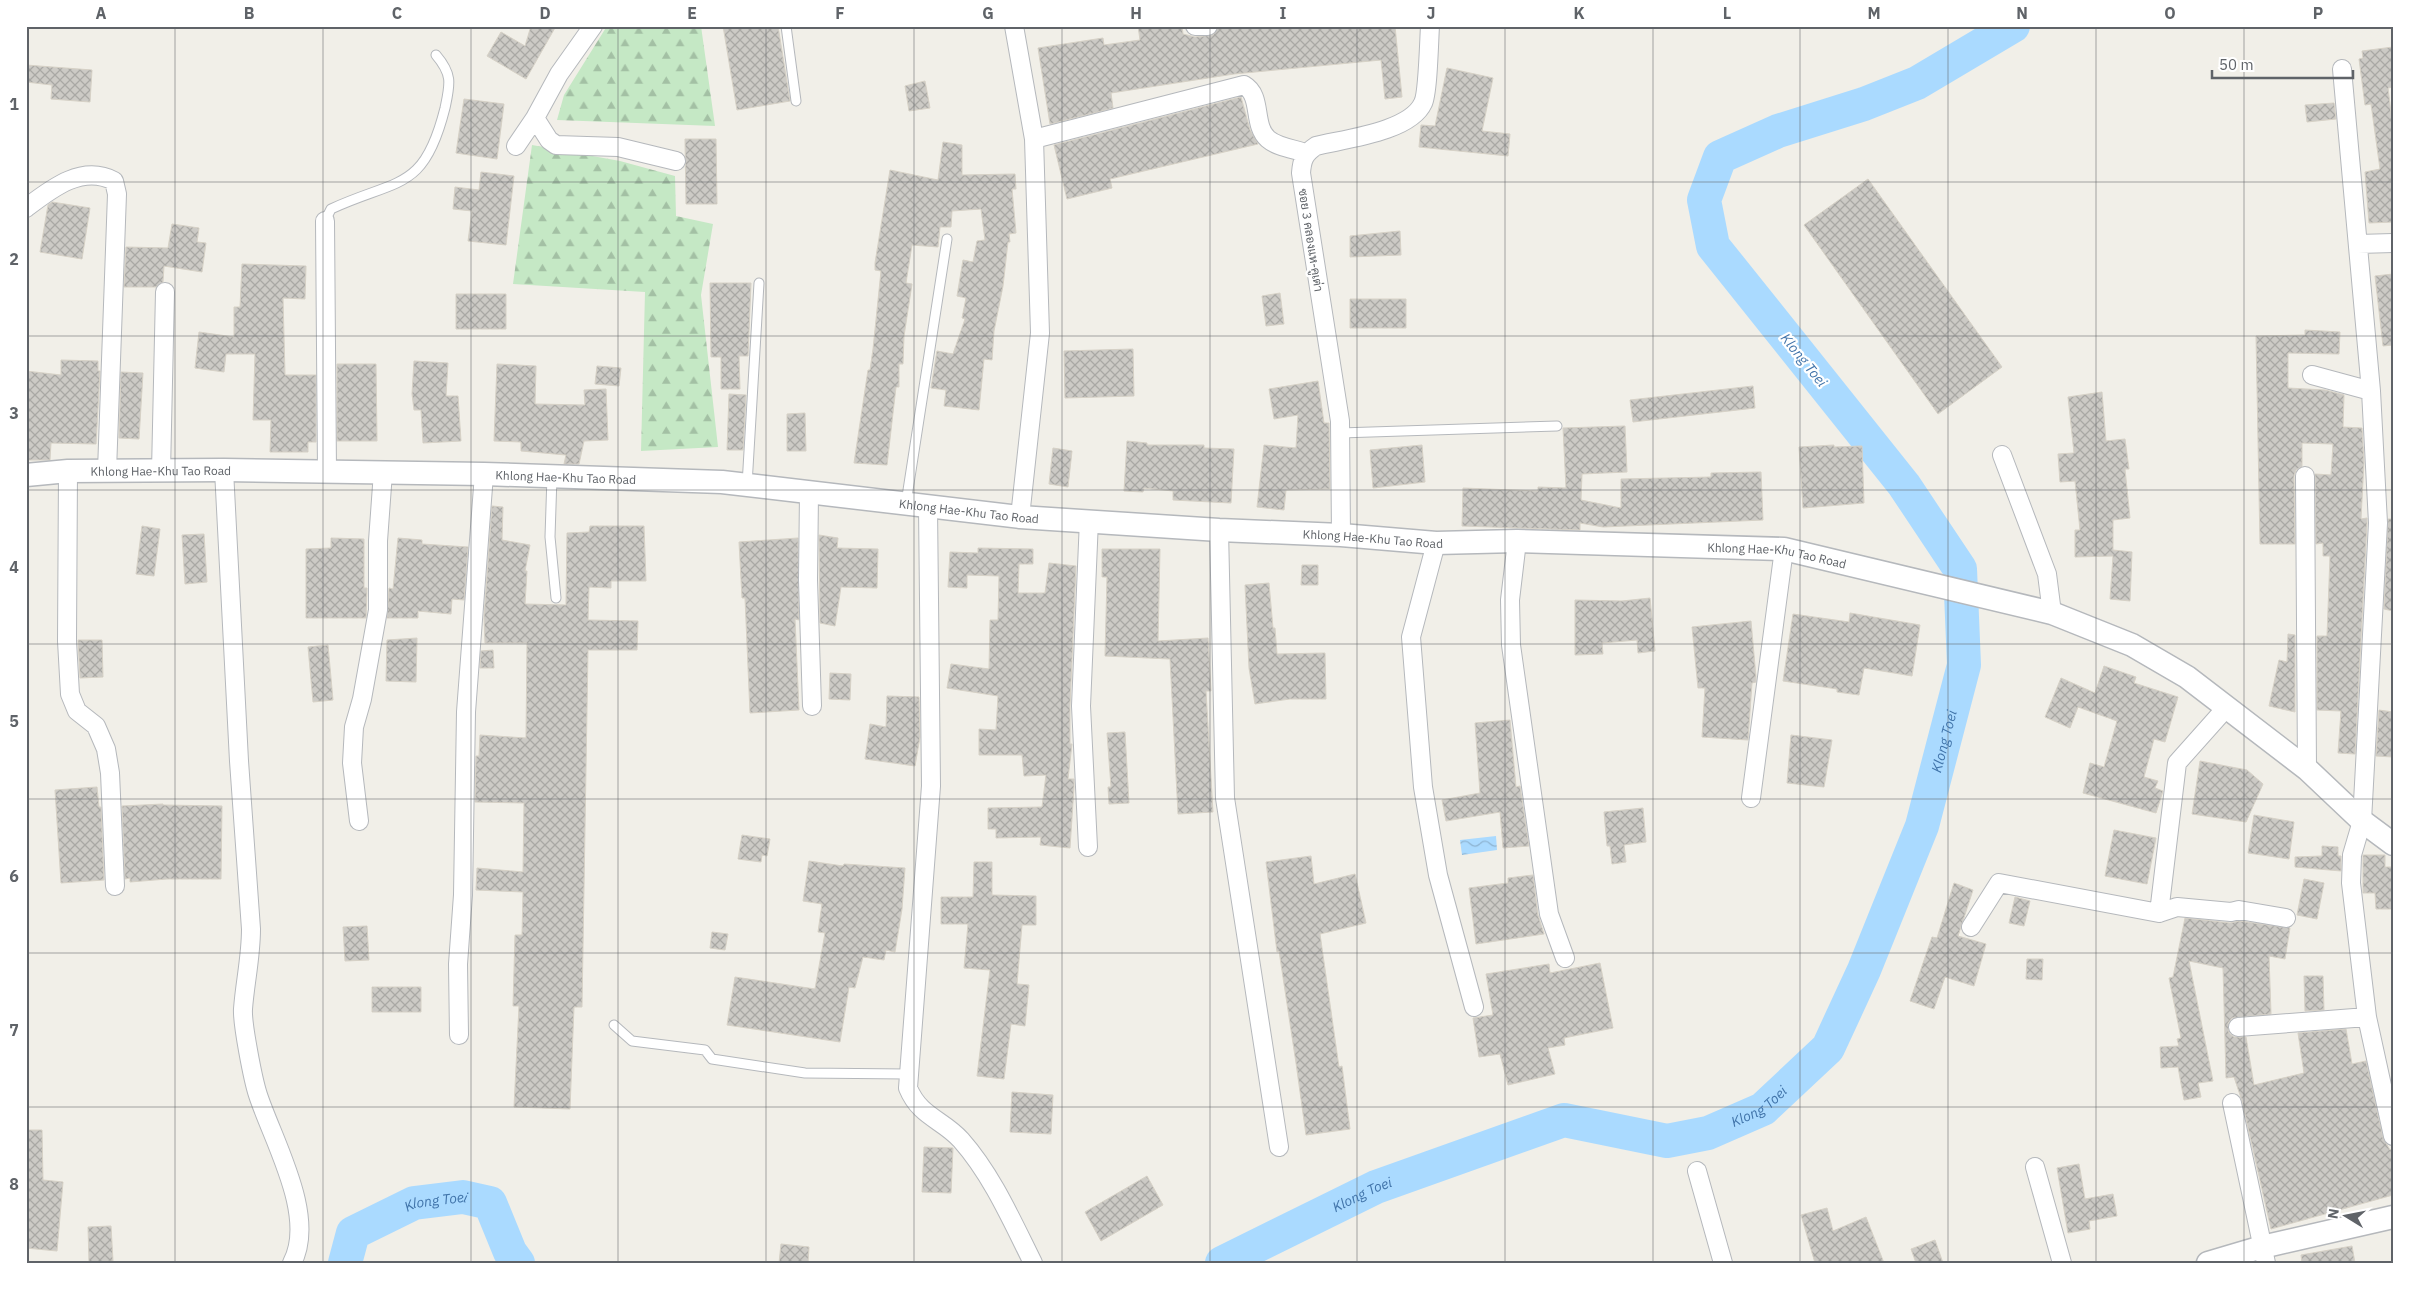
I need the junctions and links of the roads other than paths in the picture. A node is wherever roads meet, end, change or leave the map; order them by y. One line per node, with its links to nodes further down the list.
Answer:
1 (593, 26): 10 (street)
2 (786, 26): 9 (lane)
3 (1014, 26): 11 (street)
4 (1195, 26): 5 (street)
5 (1208, 26)
6 (1430, 26): 13 (street)
7 (436, 55): 16 (lane)
8 (2342, 69): 19 (street)
9 (796, 101)
10 (535, 118): 12 (street); 14 (street)
11 (1034, 139): 13 (street); 41 (street)
12 (516, 146)
13 (1306, 153): 25 (street, ซอย 3 คลองแห-คูเต่า)
14 (676, 161)
15 (26, 208): 29 (street)
16 (325, 221): 31 (street)
17 (947, 239): 39 (lane)
18 (2393, 243): 19 (street)
19 (2358, 244): 23 (street)
20 (759, 283): 37 (lane)
21 (165, 292): 30 (street)
22 (2312, 375): 23 (street)
23 (2372, 391): 55 (street)
24 (1557, 426): 25 (lane)
25 (1340, 433): 44 (street, ซอย 3 คลองแห-คูเต่า)
26 (2002, 455): 49 (street)
27 (224, 470): 30 (street, Khlong Hae-Khu Tao Road); 31 (street, Khlong Hae-Khu Tao Road); 76 (street)
28 (68, 471): 29 (street, Khlong Hae-Khu Tao Road); 34 (street, Khlong Hae-Khu Tao Road); 58 (street)
29 (107, 471): 30 (street, Khlong Hae-Khu Tao Road)
30 (161, 471)
31 (327, 472): 32 (street, Khlong Hae-Khu Tao Road)
32 (383, 472): 33 (street, Khlong Hae-Khu Tao Road); 54 (street)
33 (484, 474): 35 (street, Khlong Hae-Khu Tao Road); 67 (street)
34 (26, 475)
35 (552, 476): 37 (street, Khlong Hae-Khu Tao Road); 48 (lane)
36 (2305, 476): 52 (street)
37 (747, 485): 38 (street, Khlong Hae-Khu Tao Road)
38 (808, 493): 39 (street, Khlong Hae-Khu Tao Road); 50 (street)
39 (906, 503): 40 (street, Khlong Hae-Khu Tao Road)
40 (928, 506): 41 (street, Khlong Hae-Khu Tao Road); 68 (street)
41 (1020, 517): 42 (street, Khlong Hae-Khu Tao Road)
42 (1089, 520): 43 (street, Khlong Hae-Khu Tao Road); 57 (street)
43 (1219, 530): 44 (street, Khlong Hae-Khu Tao Road); 71 (street)
44 (1341, 535): 46 (street, Khlong Hae-Khu Tao Road)
45 (1517, 541): 46 (street, Khlong Hae-Khu Tao Road); 47 (street, Khlong Hae-Khu Tao Road); 62 (street)
46 (1436, 543): 63 (street)
47 (1784, 549): 49 (street, Khlong Hae-Khu Tao Road); 53 (street)
48 (556, 598)
49 (2052, 614): 51 (street, Khlong Hae-Khu Tao Road)
50 (812, 706)
51 (2226, 708): 52 (street, Khlong Hae-Khu Tao Road); 59 (street)
52 (2307, 769): 55 (street, Khlong Hae-Khu Tao Road)
53 (1751, 798)
54 (358, 821)
55 (2362, 821): 56 (street, Khlong Hae-Khu Tao Road); 64 (street)
56 (2393, 844)
57 (1088, 847)
58 (115, 886)
59 (2159, 913): 60 (street); 61 (street)
60 (2286, 918)
61 (1971, 926)
62 (1565, 958)
63 (1474, 1008)
64 (2366, 1016): 66 (street); 70 (street)
65 (614, 1026): 68 (lane)
66 (2238, 1027)
67 (459, 1035)
68 (907, 1074): 77 (street)
69 (2232, 1104): 75 (street)
70 (2393, 1136)
71 (1279, 1147)
72 (2034, 1167): 79 (street)
73 (1697, 1171): 78 (street)
74 (2393, 1217): 75 (street)
75 (2264, 1255): 80 (street)
76 (292, 1263)
77 (1033, 1263)
78 (1723, 1263)
79 (2062, 1263)
80 (2208, 1263)

